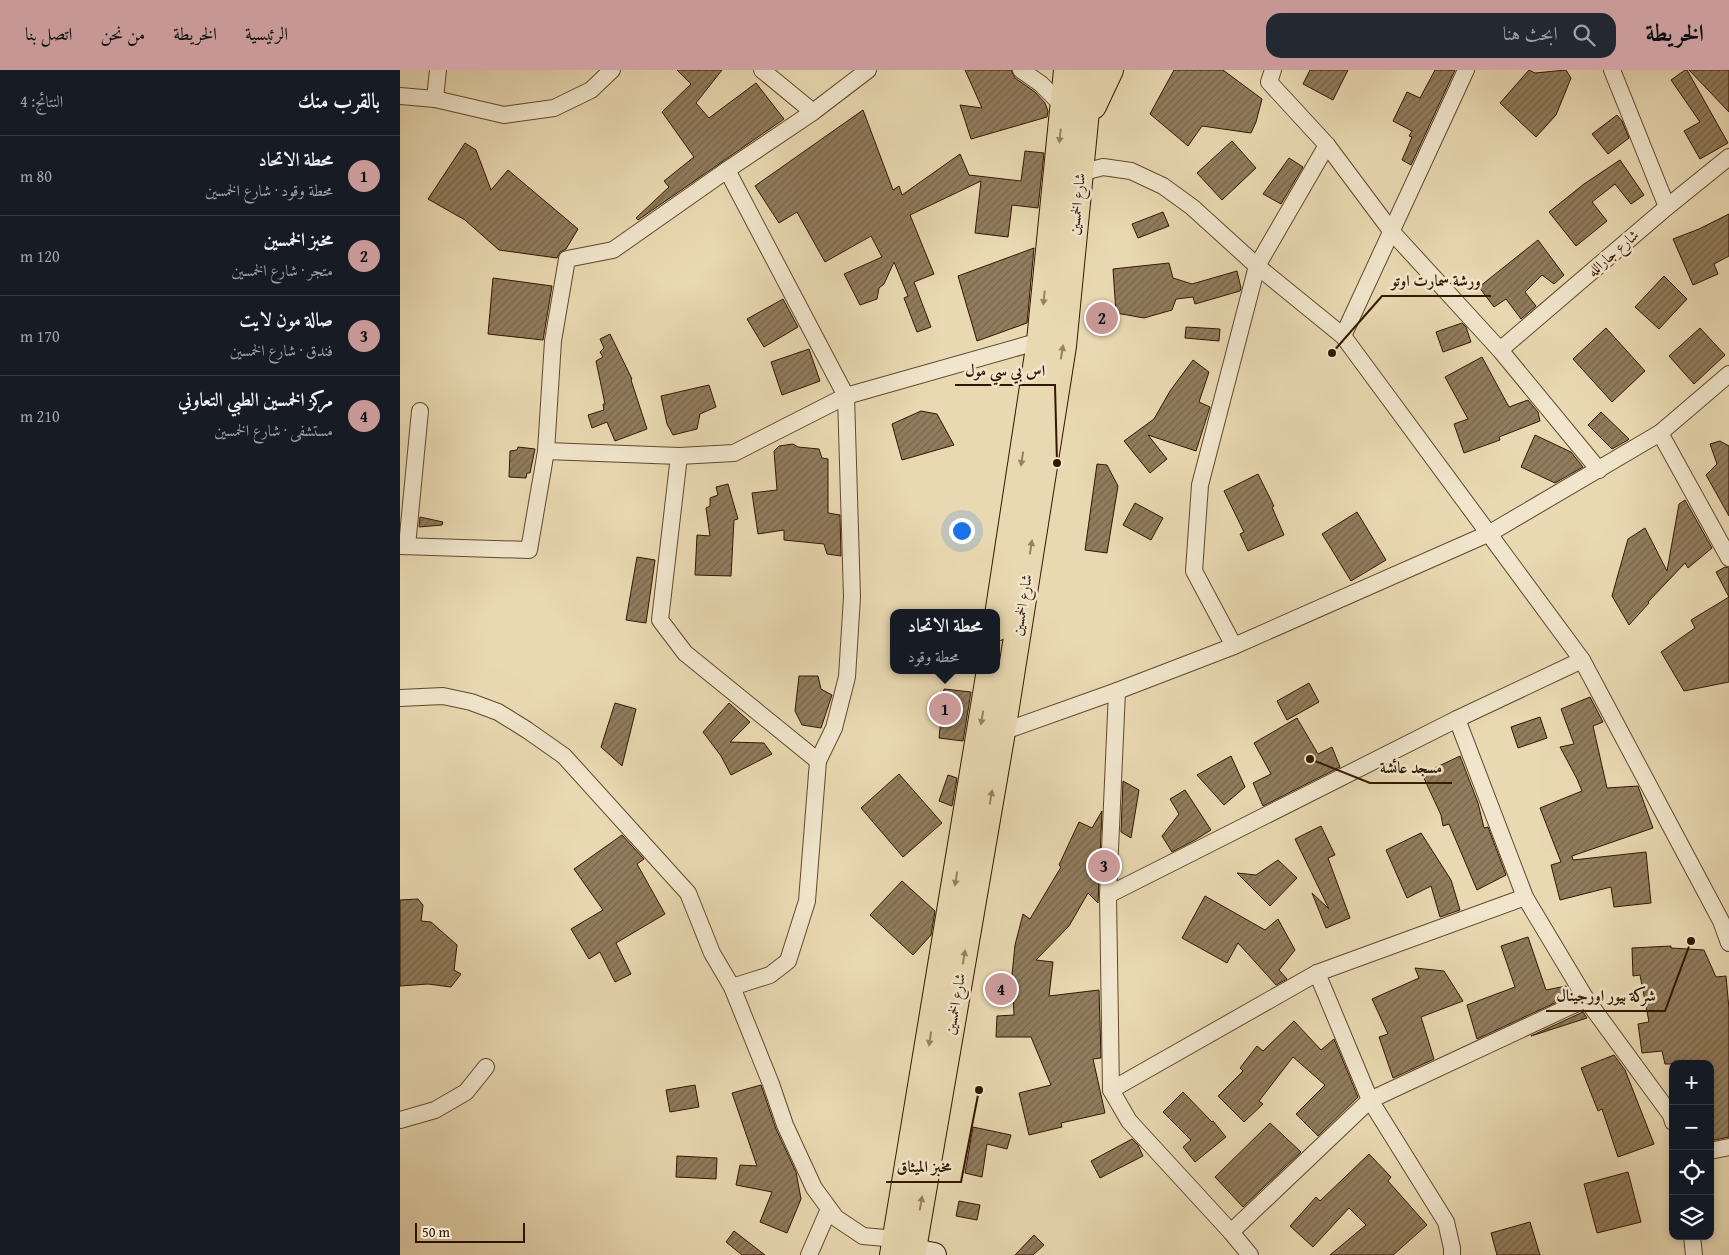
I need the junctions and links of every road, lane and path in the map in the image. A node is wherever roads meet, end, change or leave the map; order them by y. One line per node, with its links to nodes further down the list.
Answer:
1 (438, 70): 13 (street)
2 (612, 70): 13 (street)
3 (762, 70): 15 (street)
4 (868, 70): 15 (street)
5 (1021, 70): 14 (street)
6 (1067, 70): 14 (main road, شارع الخمسين)
7 (1090, 70): 16 (main road, شارع الخمسين)
8 (1110, 70): 16 (main road)
9 (1273, 70): 17 (street)
10 (1466, 70): 22 (street)
11 (1612, 70): 21 (street)
12 (400, 96): 13 (street)
13 (435, 99)
14 (1063, 106): 25 (main road, شارع الخمسين, one-way to 25)
15 (813, 112): 19 (street)
16 (1084, 127): 20 (main road, شارع الخمسين)
17 (1327, 145): 22 (street); 23 (street)
18 (1729, 157): 21 (street, شارع جارالله)
19 (727, 170): 28 (street); 31 (street)
20 (1080, 174): 23 (street); 40 (main road, شارع الخمسين, one-way to 20)
21 (1667, 207): 26 (street, شارع جارالله)
22 (1392, 232): 24 (street); 26 (street)
23 (1257, 266): 24 (street); 38 (street)
24 (1343, 336): 34 (street)
25 (1040, 341): 28 (street); 37 (main road, شارع الخمسين, one-way to 37)
26 (1500, 350): 33 (street)
27 (1729, 374): 30 (street)
28 (846, 396): 32 (street); 46 (street)
29 (420, 411): 35 (street)
30 (1660, 433): 33 (street); 36 (street)
31 (546, 451): 32 (street); 35 (street)
32 (679, 456): 46 (street)
33 (1599, 470): 34 (street)
34 (1490, 533): 38 (street); 39 (street)
35 (404, 546)
36 (1729, 558)
37 (999, 609)
38 (1234, 646): 42 (street)
39 (1582, 660): 44 (street); 49 (street)
40 (1000, 666): 45 (main road, شارع الخمسين)
41 (999, 674): 64 (main road, شارع الخمسين, one-way to 64)
42 (1117, 691): 45 (street); 47 (street)
43 (400, 698): 52 (street)
44 (1457, 719): 47 (street); 48 (street)
45 (1002, 732): 64 (main road, شارع الخمسين, one-way to 45)
46 (818, 761): 52 (street)
47 (1108, 894): 55 (street)
48 (1525, 897): 51 (street); 53 (street)
49 (1725, 919): 50 (street)
50 (1729, 943)
51 (1317, 972): 55 (street); 56 (street)
52 (732, 987): 61 (street)
53 (1586, 999): 56 (street); 57 (street)
54 (486, 1067): 58 (street)
55 (1111, 1090): 62 (street)
56 (1370, 1100): 62 (street); 67 (street)
57 (1669, 1112)
58 (400, 1120)
59 (1729, 1147): 60 (street)
60 (1714, 1150)
61 (829, 1209): 64 (street); 65 (street)
62 (1231, 1232): 66 (street)
63 (1692, 1240): 68 (street)
64 (910, 1251)
65 (809, 1255)
66 (1250, 1255)
67 (1452, 1255)
68 (1694, 1255)

